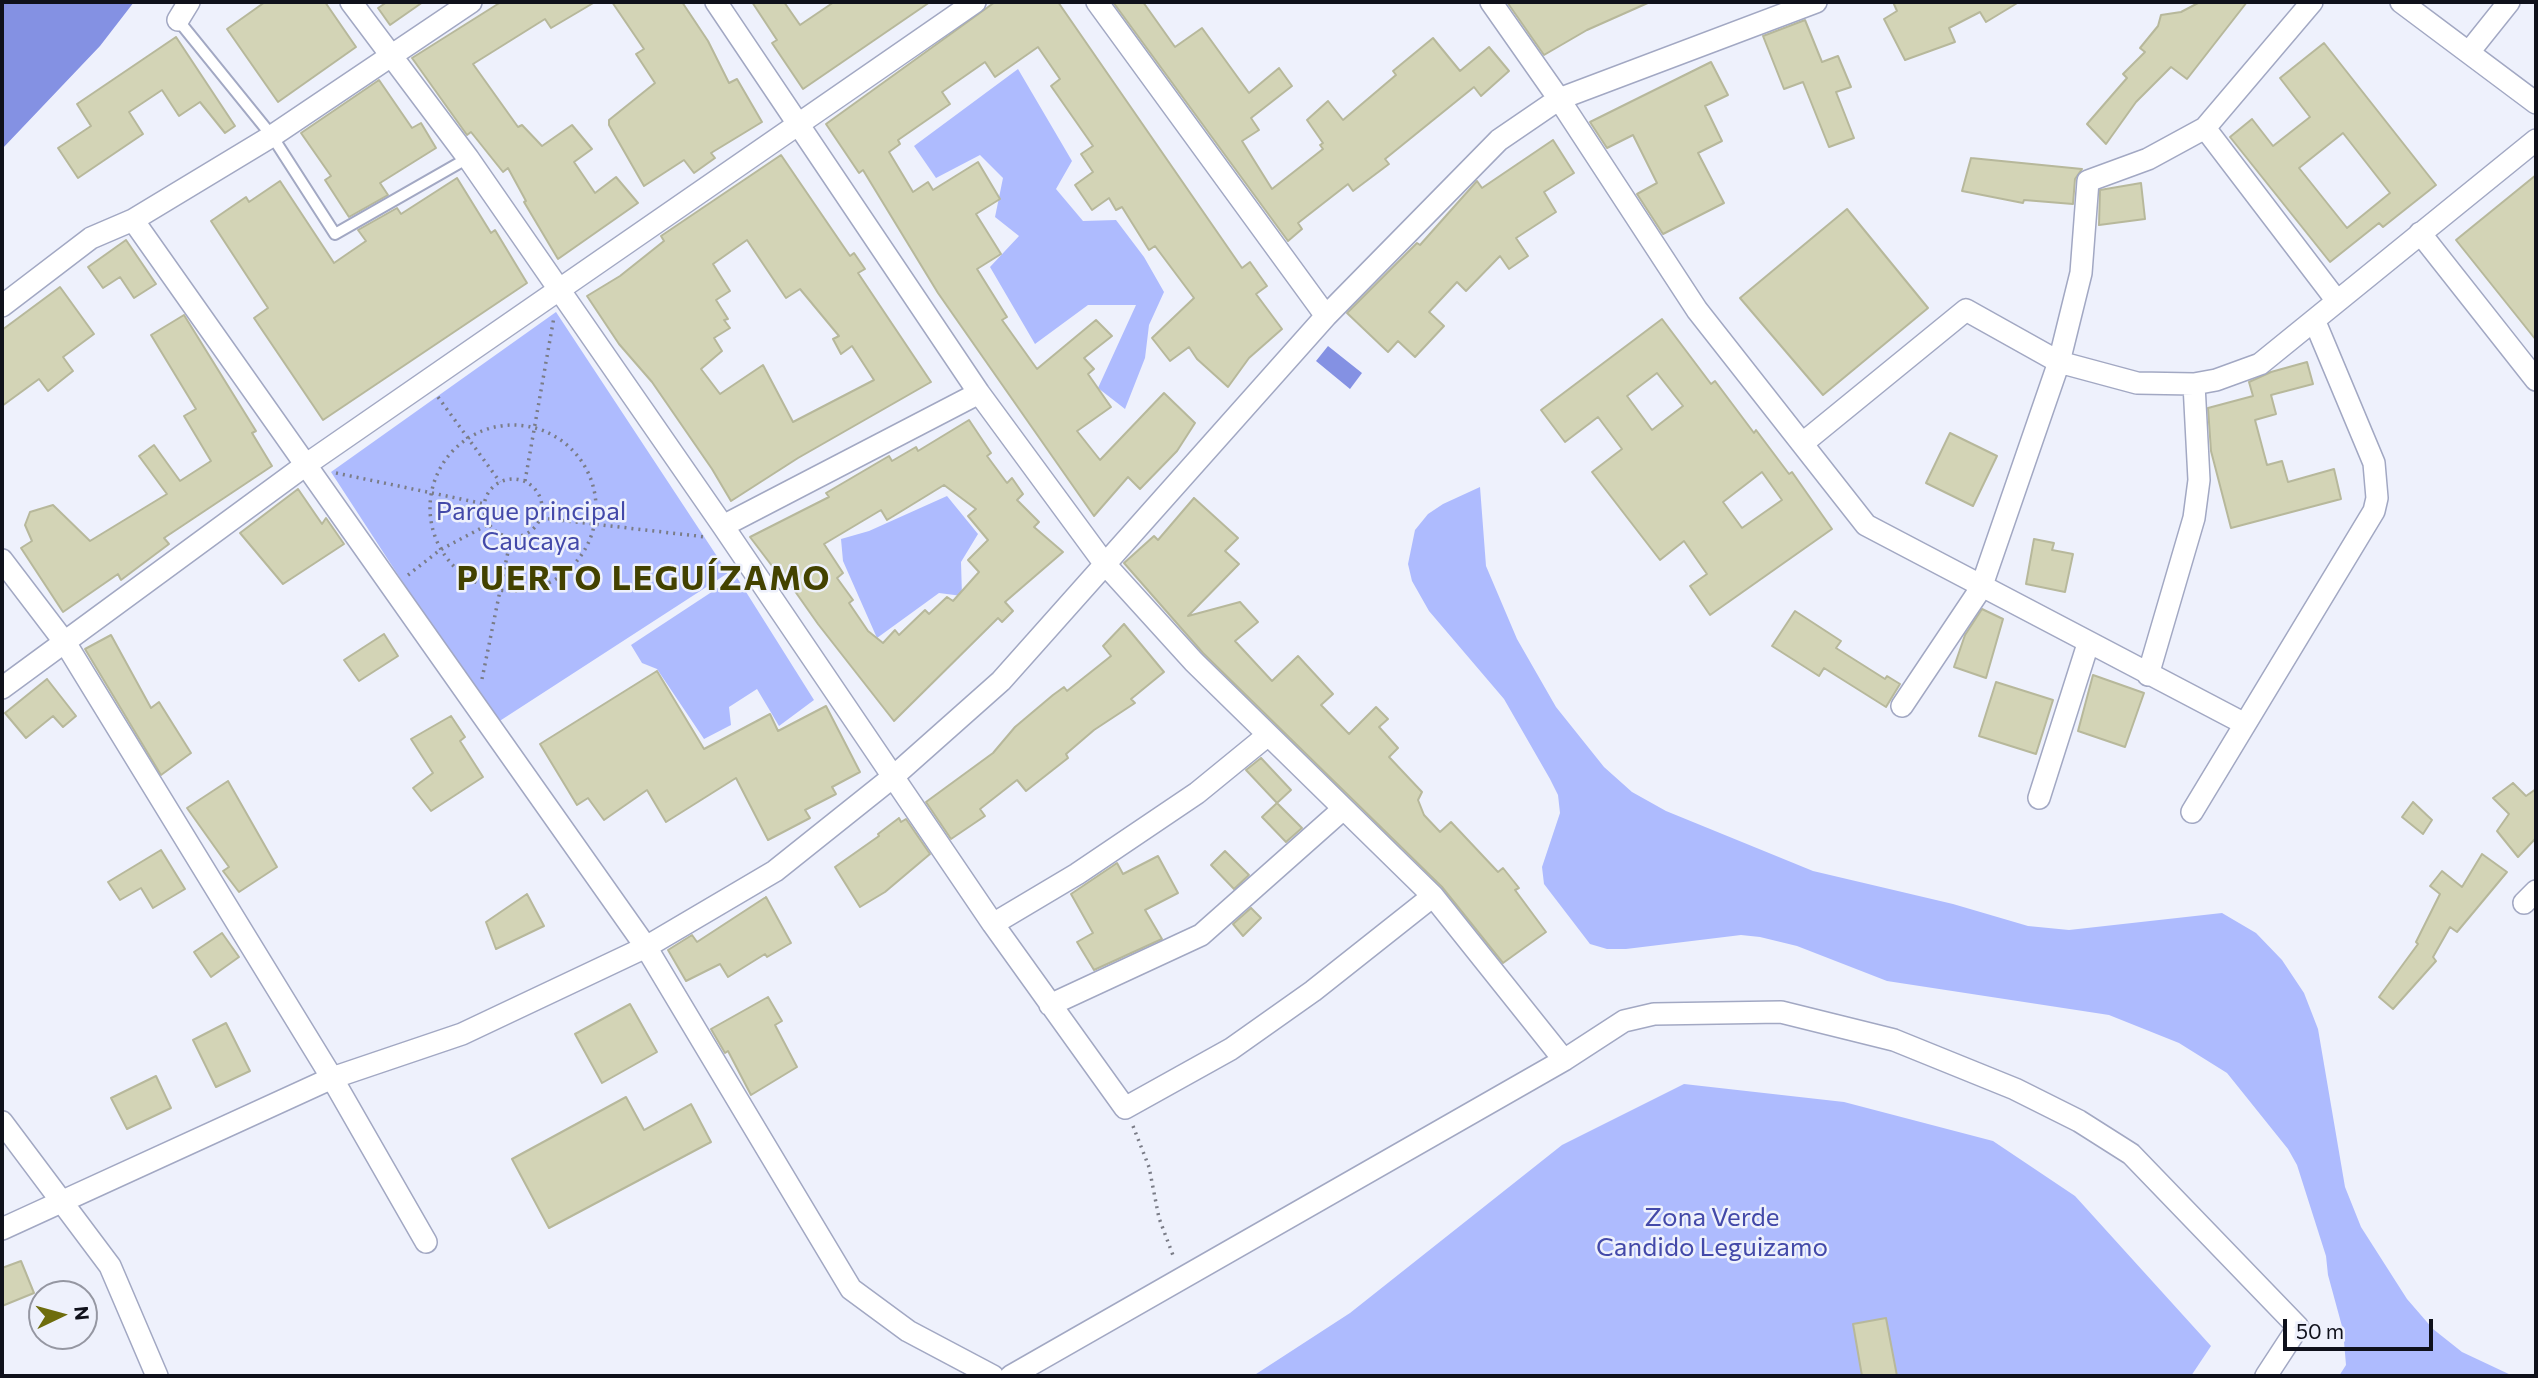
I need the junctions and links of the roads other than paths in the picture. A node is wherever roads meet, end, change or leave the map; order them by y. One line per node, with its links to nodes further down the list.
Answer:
1 (351, 2): 13 (street)
2 (471, 2): 13 (street)
3 (716, 2): 16 (street)
4 (975, 2): 16 (street)
5 (1097, 2): 26 (street)
6 (1491, 2): 14 (street)
7 (1816, 2): 14 (street)
8 (2312, 2): 17 (street)
9 (2401, 2): 12 (street)
10 (2509, 2): 12 (street)
11 (183, 11): 18 (lane)
12 (2469, 52): 15 (street)
13 (391, 57): 18 (street); 20 (street)
14 (1559, 99): 26 (street); 32 (street)
15 (2536, 103)
16 (797, 122): 23 (street); 31 (street)
17 (2205, 128): 24 (street); 28 (street)
18 (272, 136): 20 (lane); 21 (street)
19 (2536, 140): 22 (street)
20 (468, 158): 23 (street)
21 (133, 220): 25 (street); 33 (street)
22 (2420, 233): 24 (street); 29 (street)
23 (559, 290): 33 (street); 34 (street)
24 (2337, 301): 27 (street)
25 (2, 306)
26 (1326, 316): 36 (street)
27 (2315, 322): 30 (street); 43 (street)
28 (2059, 362): 30 (street); 32 (street); 37 (street)
29 (2536, 380)
30 (2194, 384): 40 (street)
31 (979, 393): 34 (street); 36 (street)
32 (1802, 443): 37 (street)
33 (307, 464): 38 (street); 51 (street)
34 (723, 526): 45 (street)
35 (2, 560): 38 (street)
36 (1104, 563): 44 (street); 45 (street)
37 (1981, 588): 39 (street); 42 (street)
38 (66, 644): 41 (street); 54 (street)
39 (2088, 644): 40 (street); 46 (street)
40 (2148, 675): 43 (street)
41 (2, 688)
42 (1902, 706)
43 (2245, 724): 48 (street)
44 (1268, 735): 47 (street); 50 (street)
45 (894, 776): 50 (street); 51 (street)
46 (2039, 798)
47 (1342, 810): 49 (street); 52 (street)
48 (2192, 812)
49 (1433, 895): 52 (street); 53 (street)
50 (993, 924): 52 (street)
51 (646, 947): 54 (street); 60 (street)
52 (1050, 1005)
53 (1564, 1060): 61 (street); 62 (street)
54 (332, 1078): 56 (street); 58 (street)
55 (2, 1122): 56 (street)
56 (62, 1200): 57 (street); 59 (street)
57 (2, 1229)
58 (426, 1242)
59 (157, 1376)
60 (993, 1376)
61 (1011, 1376)
62 (2266, 1376)

